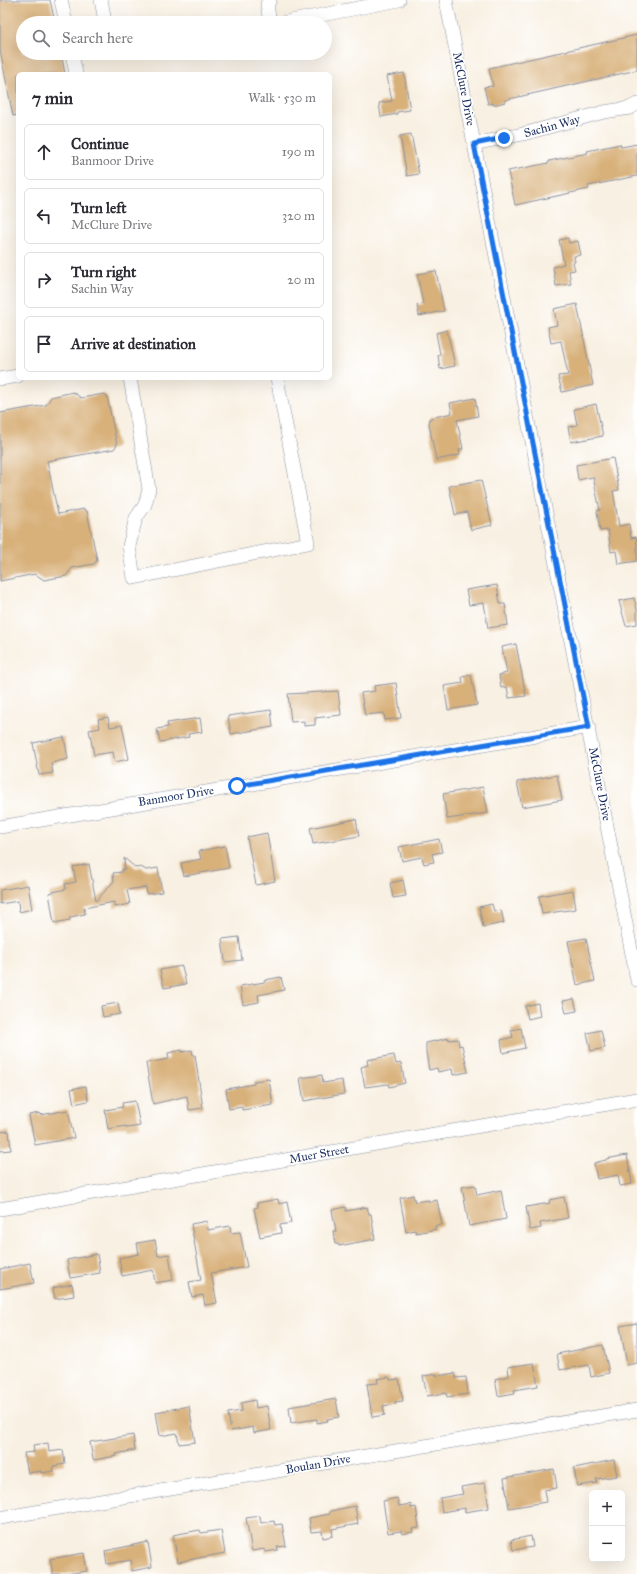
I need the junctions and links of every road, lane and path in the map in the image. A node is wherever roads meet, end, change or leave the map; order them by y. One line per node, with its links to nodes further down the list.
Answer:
1 (61, 0): 6 (street)
2 (101, 0): 7 (street)
3 (270, 0): 8 (street)
4 (399, 0): 9 (street)
5 (446, 0): 13 (street, McClure Drive)
6 (64, 16)
7 (104, 16)
8 (269, 16)
9 (317, 16)
10 (73, 60): 11 (street)
11 (76, 72)
12 (635, 108): 13 (street, Sachin Way)
13 (474, 144): 18 (street, McClure Drive)
14 (16, 376): 15 (street)
15 (0, 379)
16 (130, 380): 17 (street)
17 (276, 380)
18 (589, 727): 19 (street, Banmoor Drive); 20 (street, McClure Drive)
19 (0, 826)
20 (637, 980)
21 (637, 1098): 22 (street, Muer Street)
22 (0, 1209)
23 (637, 1410): 24 (street, Boulan Drive)
24 (0, 1518)

